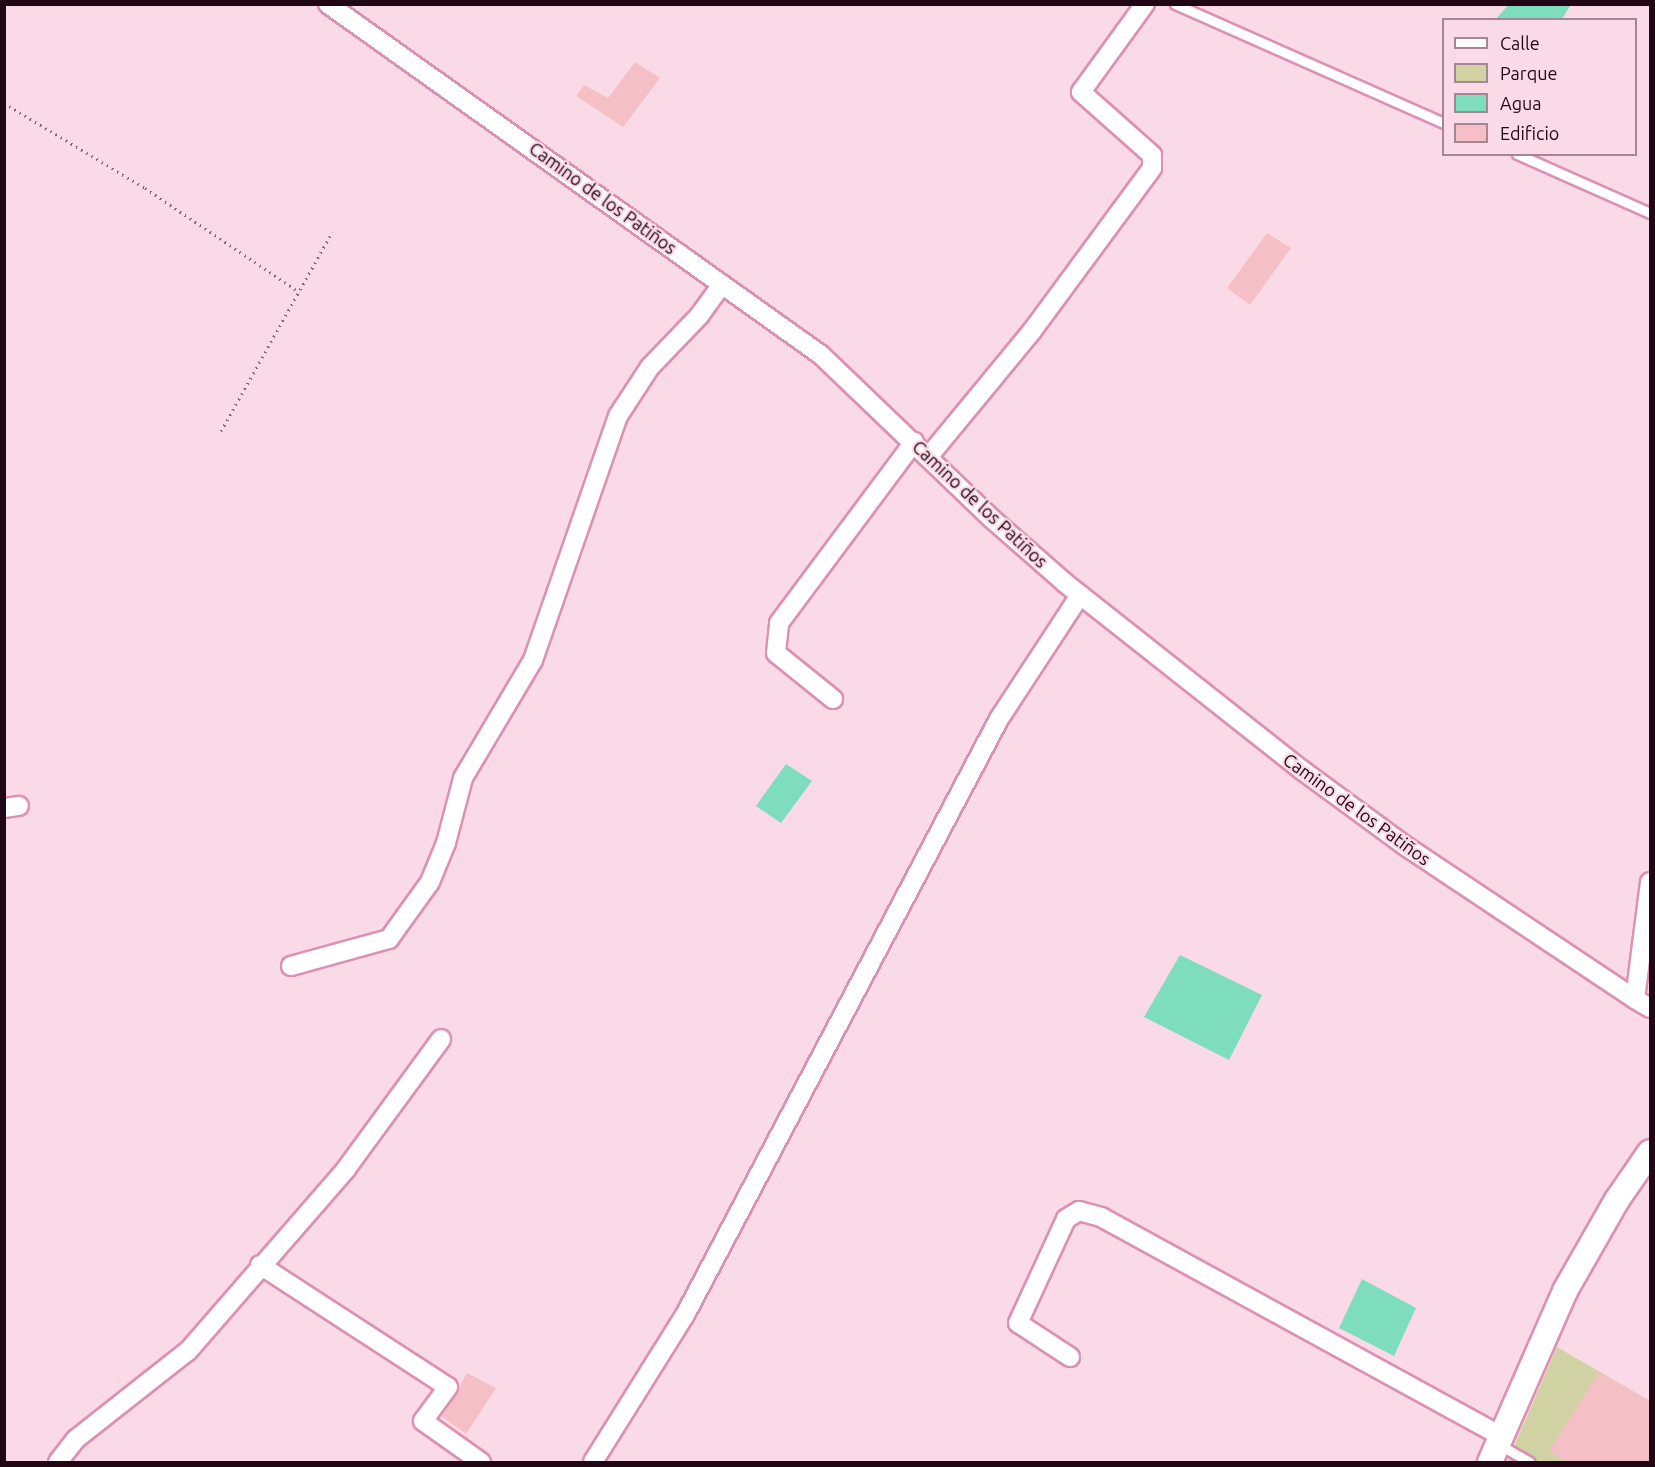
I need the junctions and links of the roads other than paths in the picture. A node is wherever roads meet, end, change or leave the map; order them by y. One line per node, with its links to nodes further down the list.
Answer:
1 (328, 4): 7 (street, Camino de los Patiños)
2 (1145, 4): 9 (street)
3 (1175, 4): 4 (lane)
4 (1442, 123)
5 (1522, 156): 6 (lane)
6 (1650, 213)
7 (722, 284): 8 (street, Camino de los Patiños); 13 (street)
8 (914, 442): 9 (street, Camino de los Patiños); 11 (street)
9 (929, 456): 10 (street, Camino de los Patiños)
10 (1080, 595): 14 (street, Camino de los Patiños); 22 (street)
11 (834, 699)
12 (1650, 882): 14 (street)
13 (291, 966)
14 (1643, 1003)
15 (441, 1040): 17 (street)
16 (1650, 1152): 19 (main road)
17 (260, 1264): 20 (street); 21 (street)
18 (1070, 1357): 19 (street)
19 (1496, 1447): 23 (lane)
20 (58, 1462)
21 (481, 1462)
22 (593, 1462)
23 (1529, 1462)

